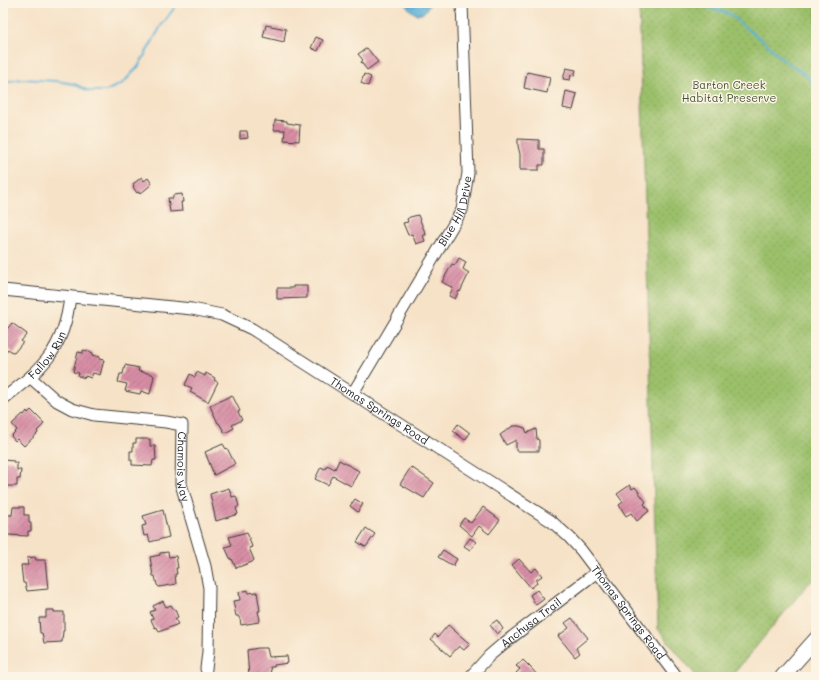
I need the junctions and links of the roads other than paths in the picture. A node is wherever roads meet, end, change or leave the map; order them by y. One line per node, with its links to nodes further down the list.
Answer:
1 (462, 3): 5 (street, Blue Hill Drive)
2 (3, 290): 3 (street, Thomas Springs Road)
3 (70, 297): 4 (street, Fallow Run); 5 (street, Thomas Springs Road)
4 (30, 378): 6 (street, Fallow Run); 9 (street, Chamois Way)
5 (353, 393): 7 (street, Thomas Springs Road)
6 (3, 399)
7 (597, 572): 10 (street, Anchusa Trail); 11 (street, Thomas Springs Road)
8 (816, 639): 12 (main road)
9 (206, 669)
10 (470, 677)
11 (678, 677)
12 (782, 677)

